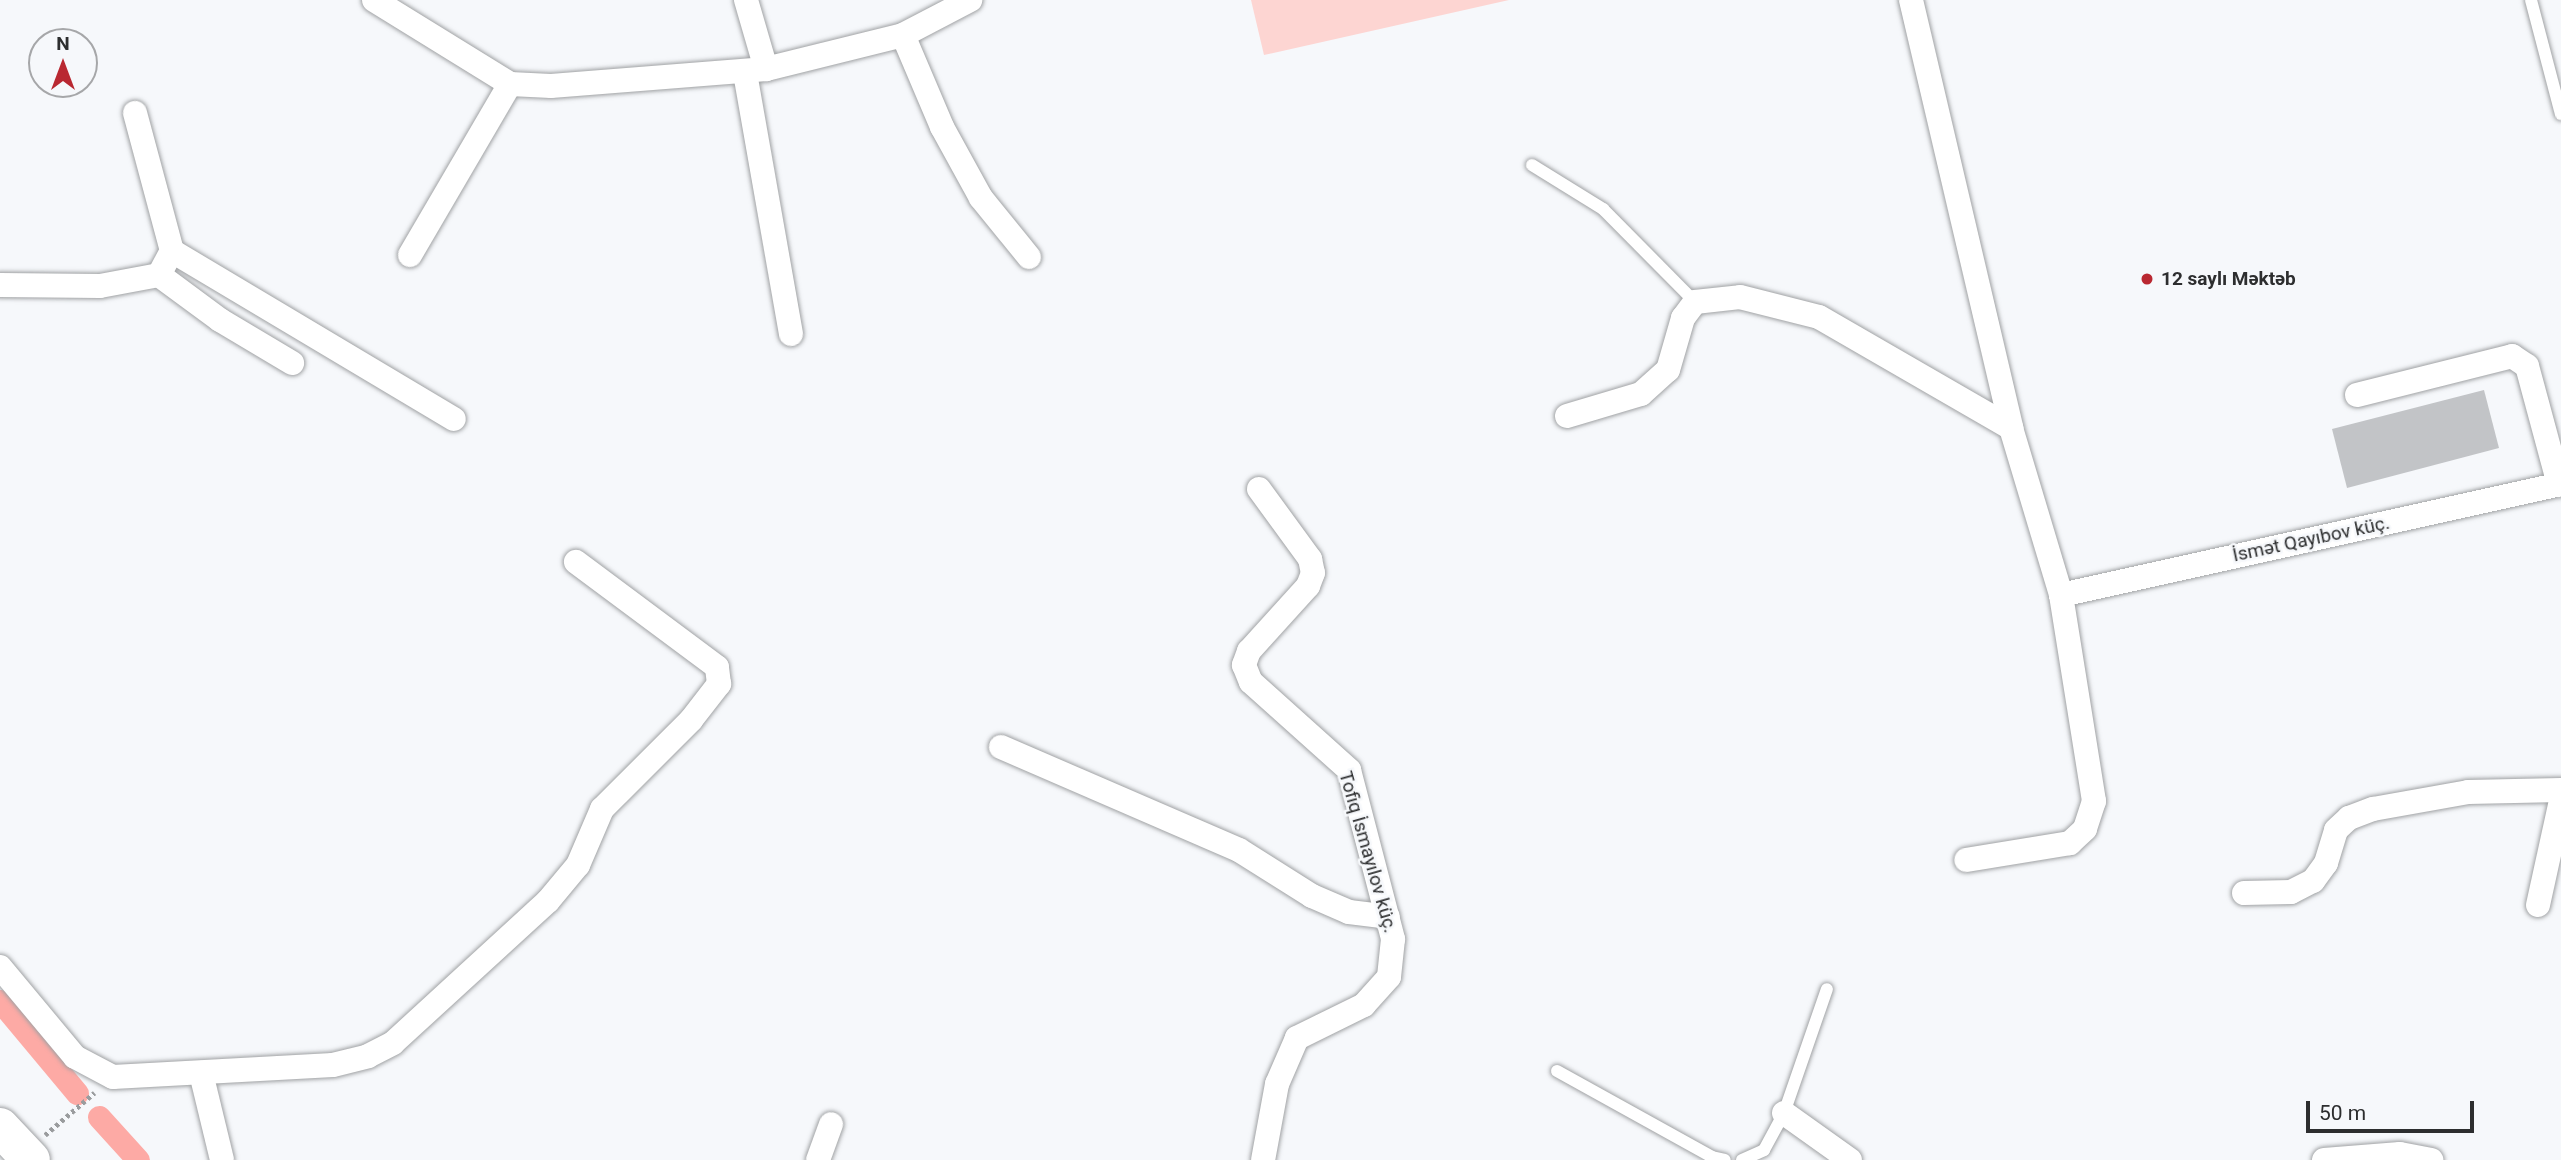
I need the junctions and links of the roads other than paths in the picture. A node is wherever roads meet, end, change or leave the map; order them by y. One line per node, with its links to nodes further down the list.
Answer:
1 (374, 0): 8 (street)
2 (746, 0): 7 (street)
3 (970, 0): 6 (street)
4 (1912, 0): 23 (street)
5 (2531, 0): 10 (lane)
6 (903, 35): 7 (street); 14 (street)
7 (755, 71): 8 (street); 18 (street)
8 (510, 84): 13 (street)
9 (135, 113): 12 (street)
10 (2561, 114)
11 (1532, 165): 17 (lane)
12 (172, 251): 15 (street); 22 (street)
13 (410, 255)
14 (1029, 257)
15 (159, 275): 16 (street); 19 (street)
16 (0, 285)
17 (1695, 302): 21 (street); 23 (street)
18 (791, 334)
19 (292, 363)
20 (2357, 395): 24 (street)
21 (1567, 416)
22 (454, 419)
23 (2011, 428): 27 (street)
24 (2560, 484): 27 (street, İsmət Qayıbov küç.)
25 (1259, 489): 34 (street, Tofiq İsmayılov küç.)
26 (576, 562): 38 (street)
27 (2062, 595): 31 (street)
28 (1001, 747): 34 (street)
29 (2561, 790): 32 (street)
30 (2561, 800): 33 (street)
31 (1966, 860)
32 (2244, 893)
33 (2538, 905)
34 (1388, 917): 46 (street, Tofiq İsmayılov küç.)
35 (0, 967): 38 (street)
36 (1827, 989): 39 (lane)
37 (1558, 1071): 43 (lane)
38 (201, 1073): 44 (street)
39 (1784, 1113): 47 (lane); 48 (street)
40 (831, 1124): 45 (street)
41 (0, 1127): 42 (main road)
42 (32, 1152)
43 (1716, 1159)
44 (222, 1160)
45 (818, 1160)
46 (1263, 1160)
47 (1749, 1160)
48 (1850, 1160)
49 (2324, 1160): 50 (street)
50 (2431, 1160)

